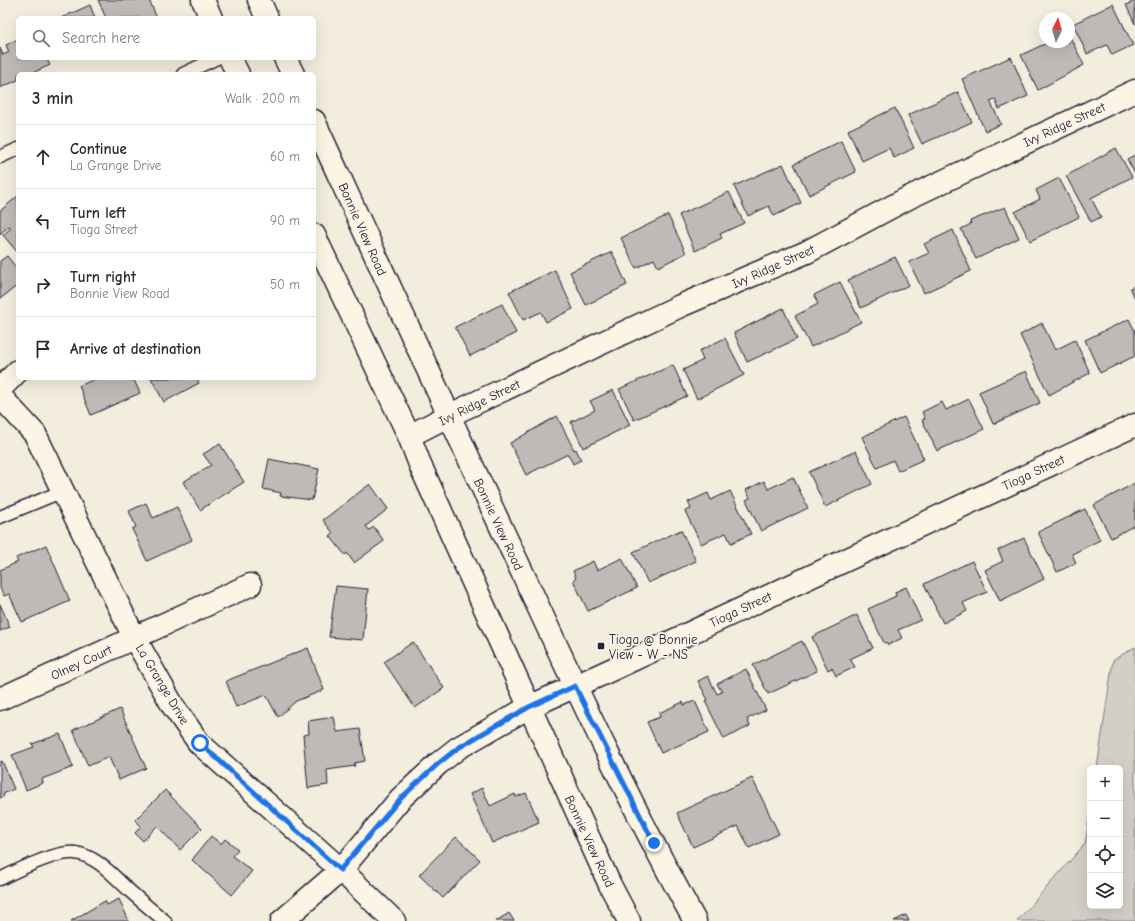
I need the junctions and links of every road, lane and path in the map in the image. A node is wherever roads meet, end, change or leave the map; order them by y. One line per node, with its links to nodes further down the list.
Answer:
1 (203, 0): 3 (street)
2 (259, 0): 4 (street)
3 (210, 16)
4 (266, 16)
5 (213, 60): 8 (lane)
6 (231, 60): 9 (street)
7 (286, 60): 10 (street)
8 (187, 72)
9 (237, 72)
10 (291, 72)
11 (1135, 91): 19 (street, Ivy Ridge Street)
12 (316, 125): 19 (street, Bonnie View Road)
13 (16, 150): 14 (lane)
14 (0, 157)
15 (316, 239): 21 (street, Bonnie View Road)
16 (16, 373): 17 (street)
17 (0, 389)
18 (0, 396): 22 (street, La Grange Drive)
19 (448, 416): 21 (street, Ivy Ridge Street); 26 (street, Bonnie View Road)
20 (1135, 425): 26 (street, Tioga Street)
21 (409, 436): 28 (street, Bonnie View Road)
22 (63, 491): 23 (lane); 25 (street, La Grange Drive)
23 (0, 517)
24 (250, 585): 25 (street, Olney Court)
25 (134, 637): 27 (street, Olney Court); 29 (street, La Grange Drive)
26 (575, 686): 28 (street, Tioga Street); 35 (street, Bonnie View Road)
27 (0, 699)
28 (529, 707): 29 (street, Tioga Street); 34 (street, Bonnie View Road)
29 (340, 870): 32 (street, Tioga Street); 33 (street, La Grange Drive)
30 (0, 878): 31 (lane)
31 (165, 921)
32 (282, 921)
33 (394, 921)
34 (629, 921)
35 (695, 921)

